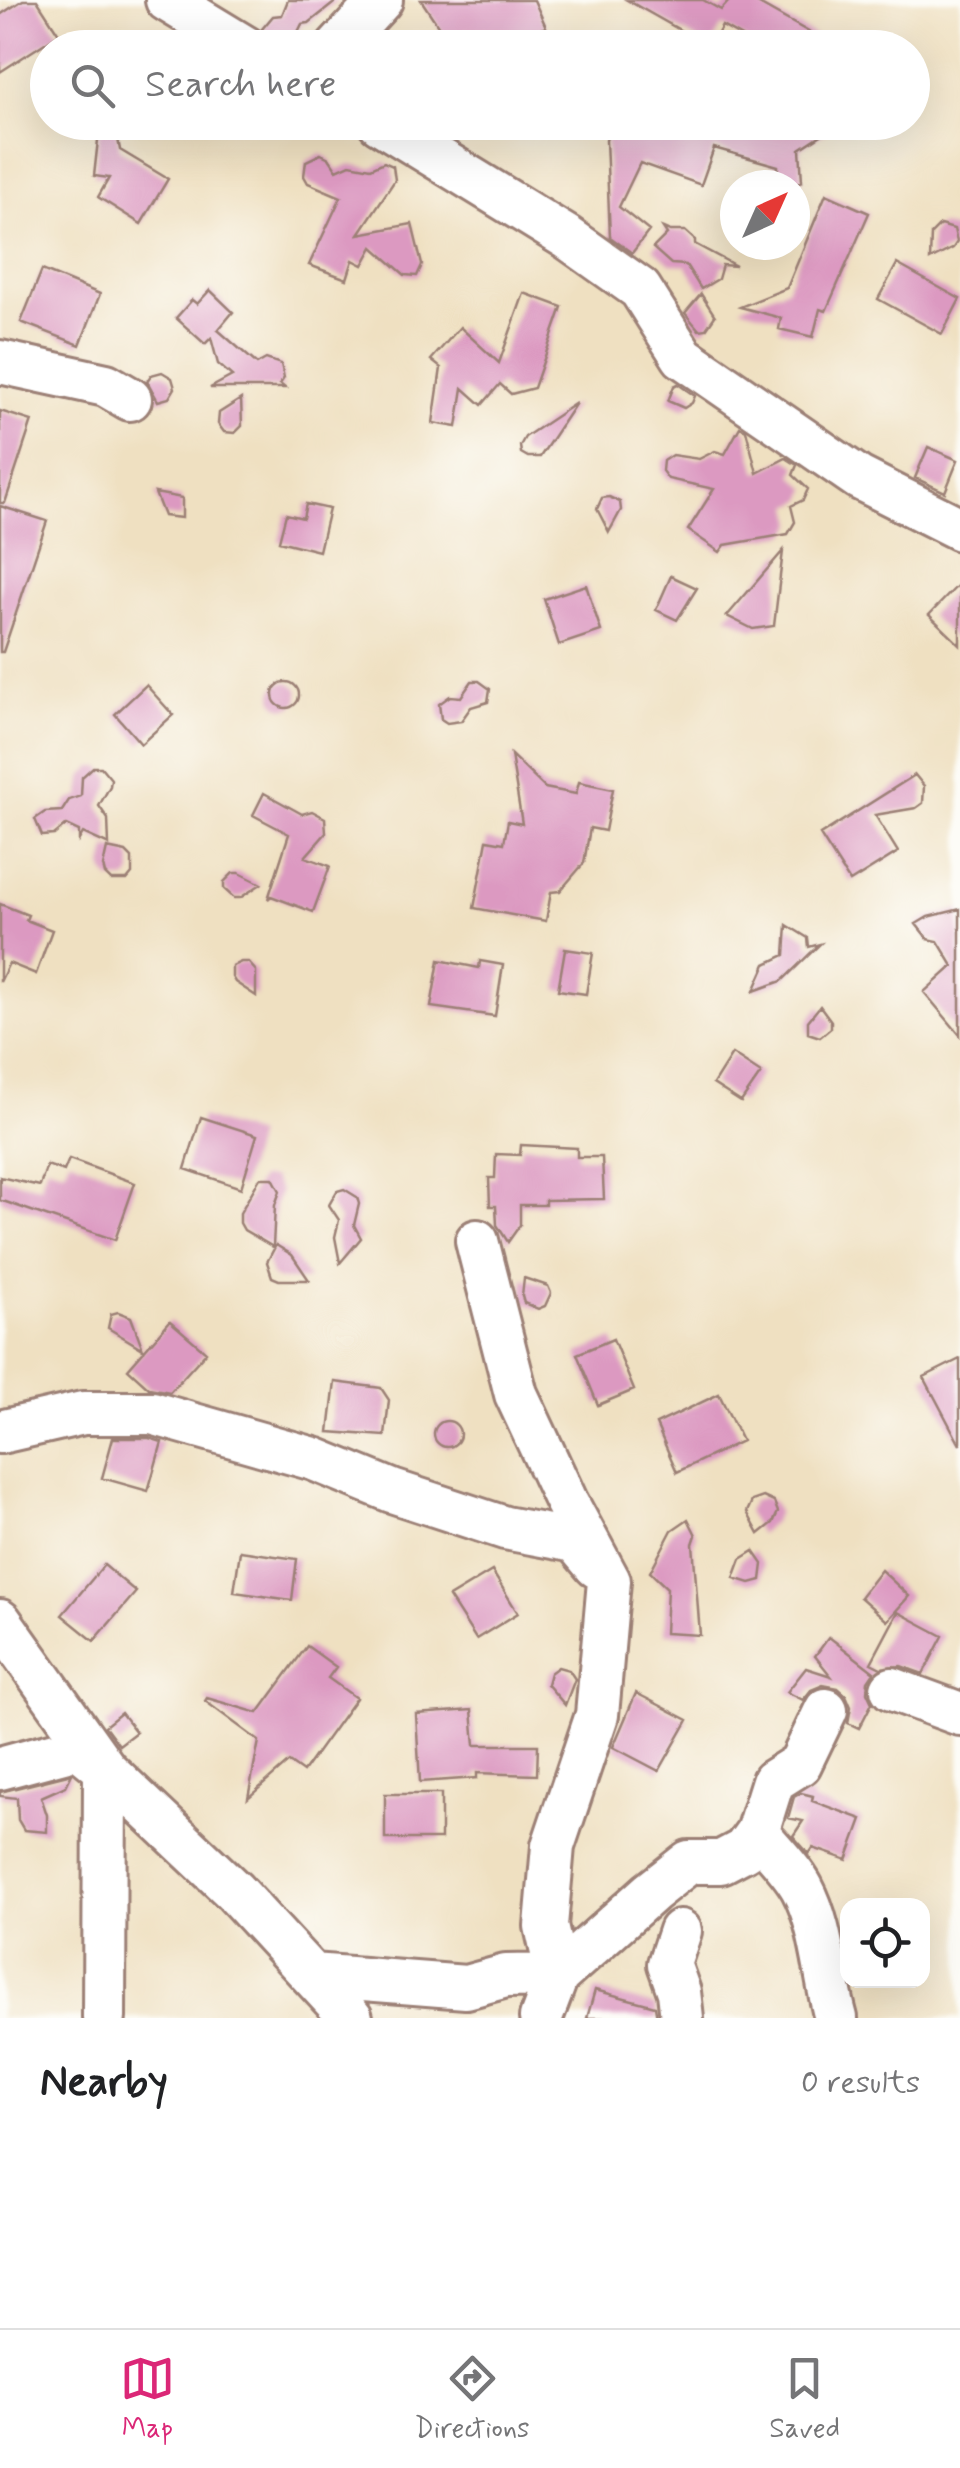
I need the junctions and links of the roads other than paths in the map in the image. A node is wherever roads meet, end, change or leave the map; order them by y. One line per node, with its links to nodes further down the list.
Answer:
1 (167, 0): 3 (street)
2 (382, 0): 4 (street)
3 (216, 30)
4 (354, 30)
5 (408, 140): 8 (street)
6 (0, 362): 7 (street)
7 (130, 399)
8 (960, 529)
9 (477, 1241): 11 (street)
10 (0, 1432): 11 (street)
11 (609, 1581): 20 (street)
12 (0, 1622): 17 (street)
13 (892, 1689): 15 (street)
14 (826, 1710): 18 (street)
15 (960, 1714)
16 (0, 1768): 17 (street)
17 (106, 1769): 20 (street); 21 (street)
18 (757, 1832): 23 (street); 25 (street)
19 (680, 1931): 24 (street)
20 (312, 1975): 22 (street)
21 (104, 2018)
22 (351, 2018)
23 (541, 2018)
24 (682, 2018)
25 (836, 2018)

